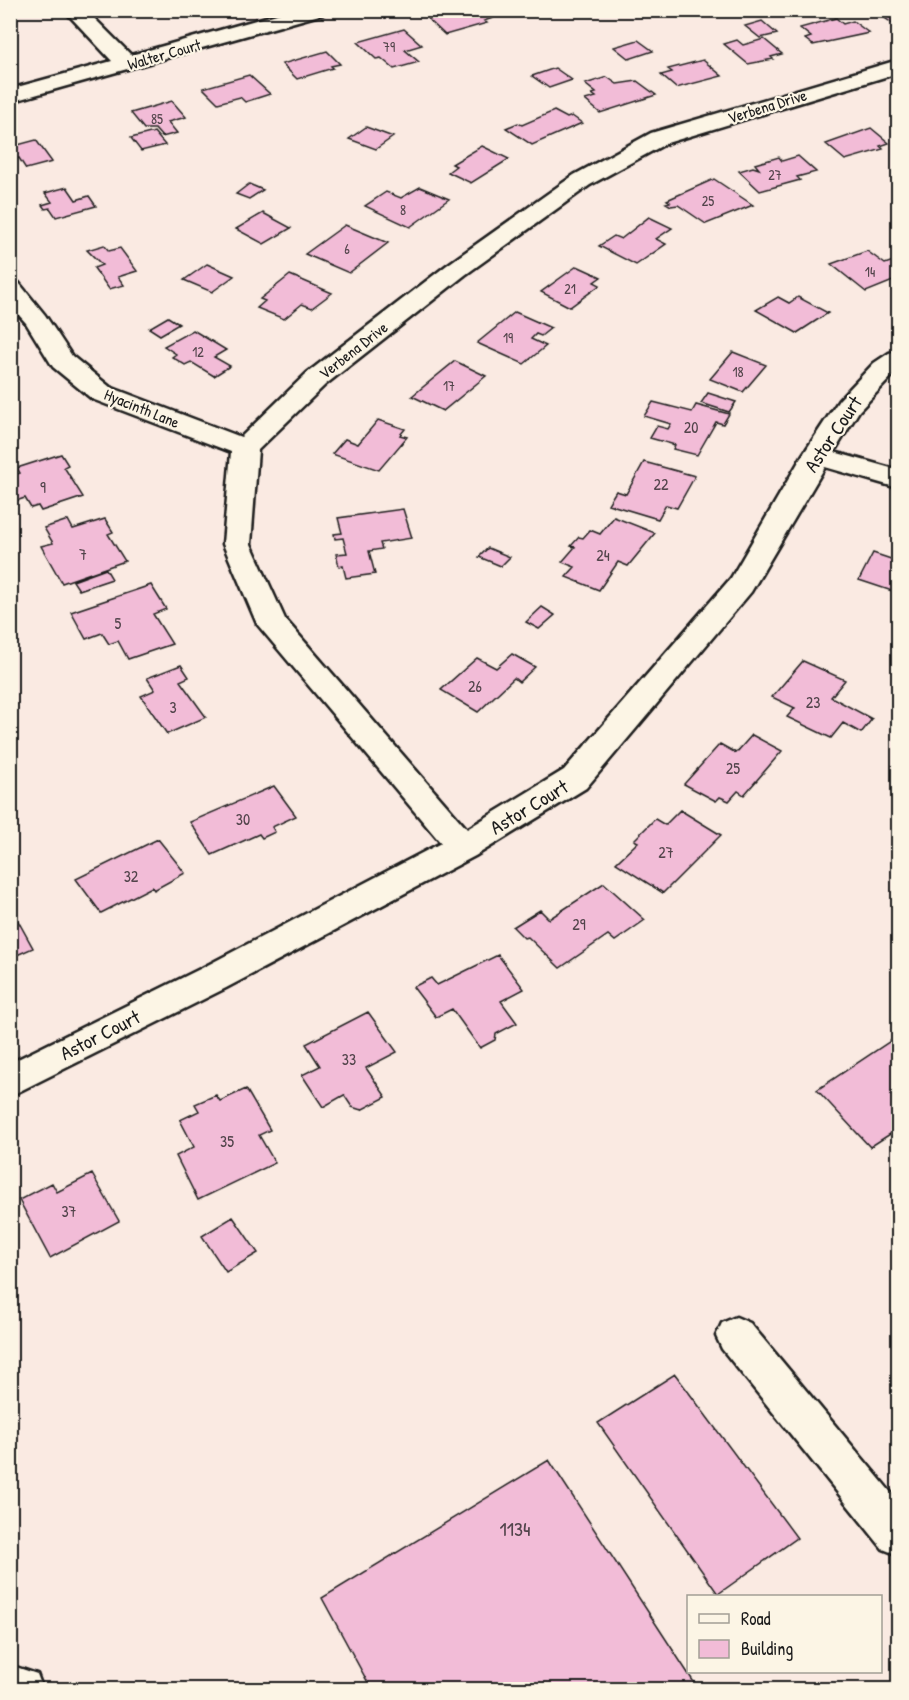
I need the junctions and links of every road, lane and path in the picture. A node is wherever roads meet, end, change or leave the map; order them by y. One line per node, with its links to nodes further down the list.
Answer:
1 (74, 10): 3 (street)
2 (316, 10): 3 (street, Walter Court)
3 (127, 64): 5 (street, Walter Court)
4 (898, 66): 8 (street, Verbena Drive)
5 (10, 96)
6 (10, 288): 8 (street, Hyacinth Lane)
7 (898, 359): 9 (street, Astor Court)
8 (244, 448): 11 (street)
9 (816, 456): 10 (street); 11 (street, Astor Court)
10 (898, 479)
11 (463, 847): 12 (street, Astor Court)
12 (10, 1081)
13 (736, 1336): 14 (street)
14 (898, 1534)
15 (10, 1688): 16 (street)
16 (21, 1689)

